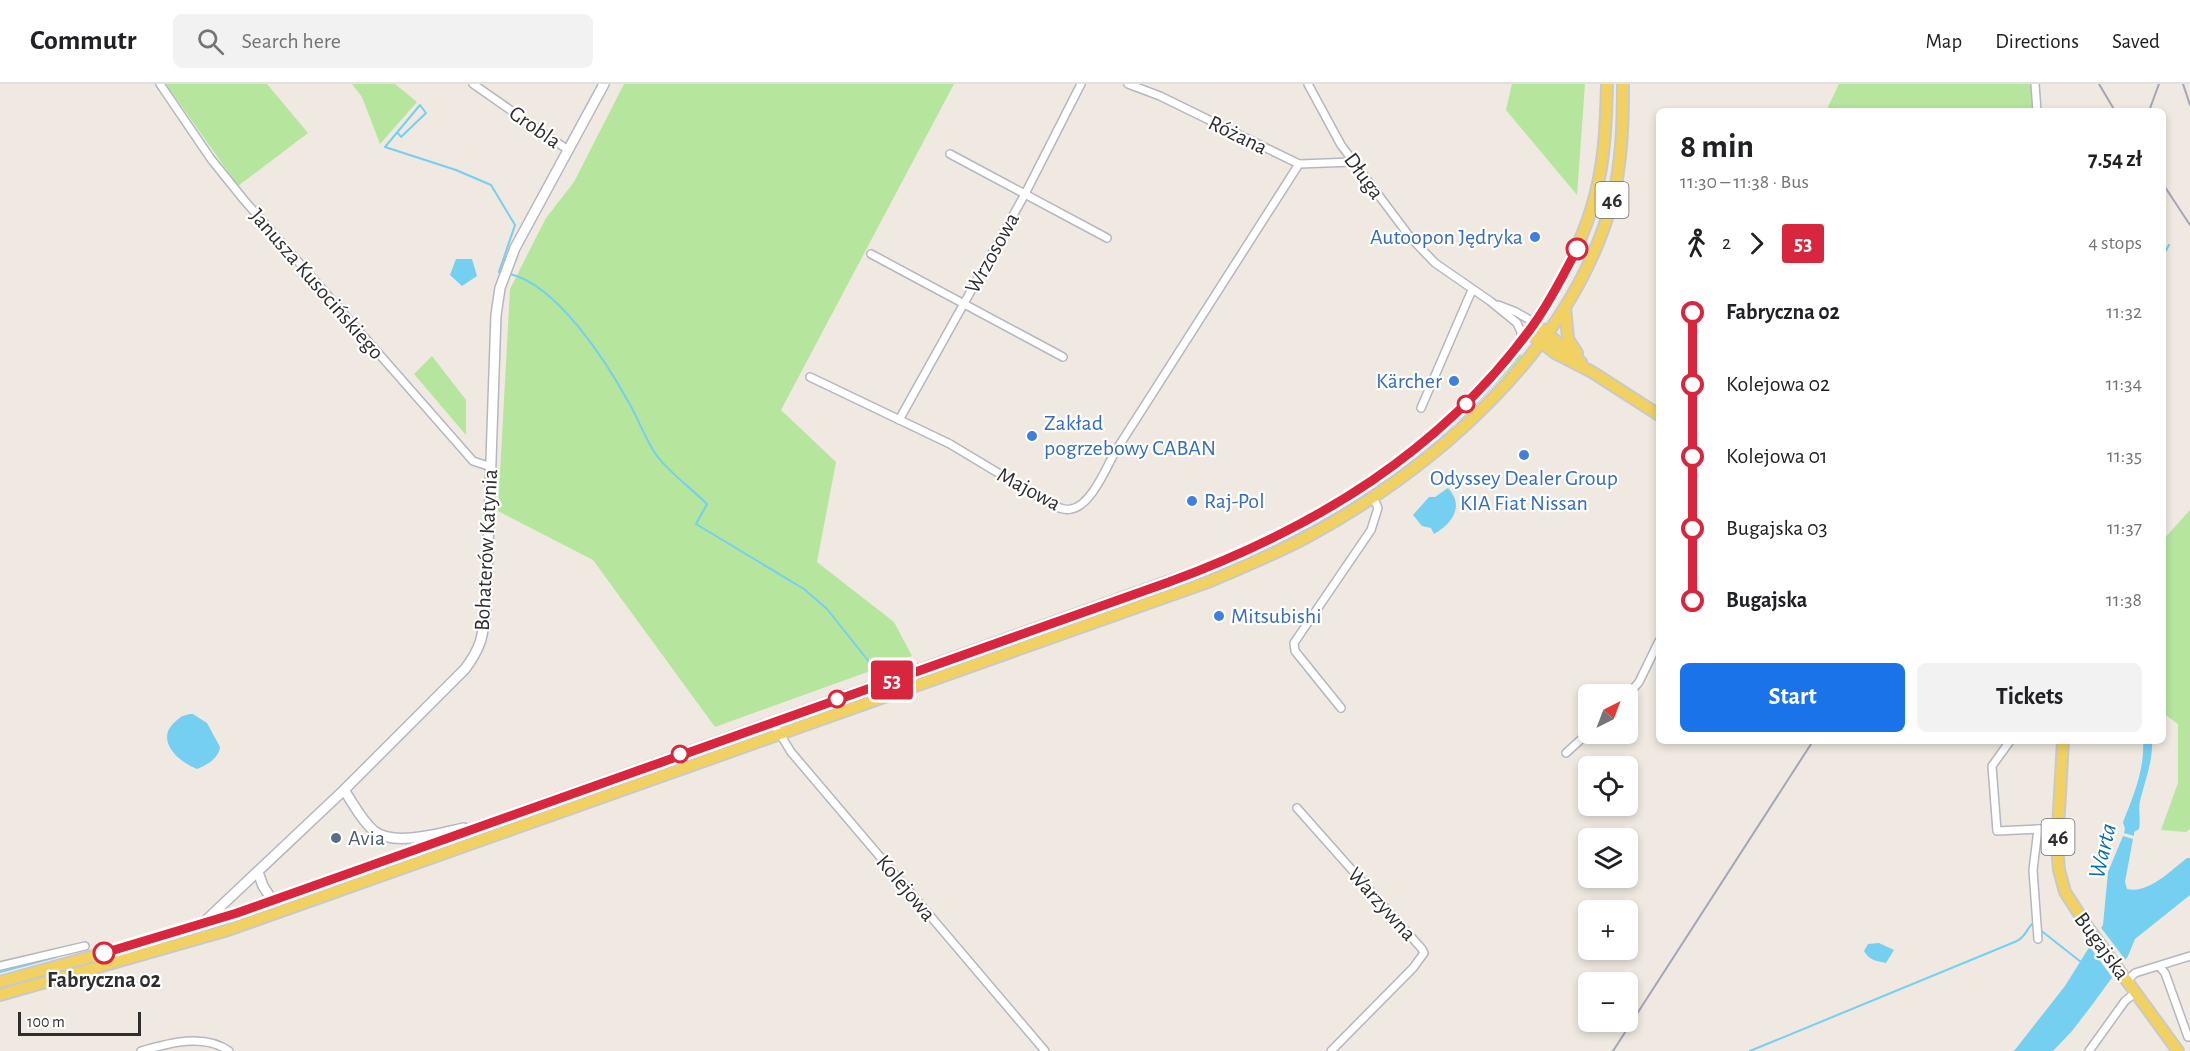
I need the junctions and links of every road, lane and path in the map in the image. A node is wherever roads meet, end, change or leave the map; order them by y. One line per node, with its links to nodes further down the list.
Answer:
1 (160, 84): 31 (street, Janusza Kusocińskiego)
2 (473, 84): 11 (street, Grobla)
3 (604, 84): 11 (street, Bohaterów Katynia)
4 (1081, 84): 15 (street, Wrzosowa)
5 (1128, 84): 14 (street, Różana)
6 (1308, 84): 13 (street, Długa)
7 (1607, 84): 22 (main road, 46)
8 (1623, 84): 21 (main road, 46)
9 (2035, 84): 10 (street)
10 (2037, 108)
11 (568, 150): 31 (street, Bohaterów Katynia)
12 (950, 154): 15 (street)
13 (1353, 162): 14 (street, Różana); 18 (street, Długa)
14 (1299, 164): 30 (street, Majowa)
15 (1025, 194): 16 (street); 20 (street, Wrzosowa)
16 (1107, 238)
17 (871, 254): 20 (street)
18 (1472, 290): 19 (street, Długa); 28 (street)
19 (1490, 301): 22 (street, Długa); 24 (street, Długa)
20 (964, 303): 25 (street); 30 (street, Wrzosowa)
21 (1565, 307): 23 (main road); 26 (main road)
22 (1531, 328): 23 (main road); 24 (main road)
23 (1544, 338): 26 (main road); 32 (main road)
24 (1521, 342): 36 (main road)
25 (1063, 357)
26 (1592, 372): 29 (main road)
27 (810, 377): 30 (street, Majowa)
28 (1421, 408)
29 (1656, 413)
30 (899, 420)
31 (491, 467): 42 (street, Bohaterów Katynia)
32 (1374, 497): 35 (street); 37 (main road)
33 (1656, 647): 34 (street)
34 (1637, 684)
35 (1341, 708)
36 (772, 721): 37 (street, Kolejowa); 44 (main road)
37 (780, 734): 58 (main road); 62 (street, Kolejowa)
38 (1578, 742): 41 (street)
39 (2008, 744): 46 (street)
40 (2063, 744): 45 (main road, Bugajska / 46)
41 (1566, 753)
42 (344, 790): 44 (street); 47 (street, Bohaterów Katynia)
43 (1298, 808): 63 (street, Warzywna)
44 (487, 824): 48 (main road)
45 (2058, 828): 46 (street); 55 (main road, Bugajska / 46)
46 (2038, 829): 50 (street, Bugajska)
47 (258, 872): 48 (street); 49 (street, Bohaterów Katynia)
48 (272, 900): 49 (main road)
49 (201, 925): 56 (main road)
50 (2038, 939)
51 (85, 946): 53 (street)
52 (2190, 956): 54 (street)
53 (0, 966)
54 (2159, 966): 55 (street); 59 (street)
55 (2125, 977): 57 (main road, Bugajska / 46)
56 (0, 982)
57 (2136, 992): 64 (street); 65 (main road, Bugajska / 46)
58 (0, 995)
59 (2188, 1037)
60 (141, 1051): 61 (street)
61 (229, 1051)
62 (1045, 1051)
63 (1331, 1051)
64 (2088, 1051)
65 (2178, 1051)

